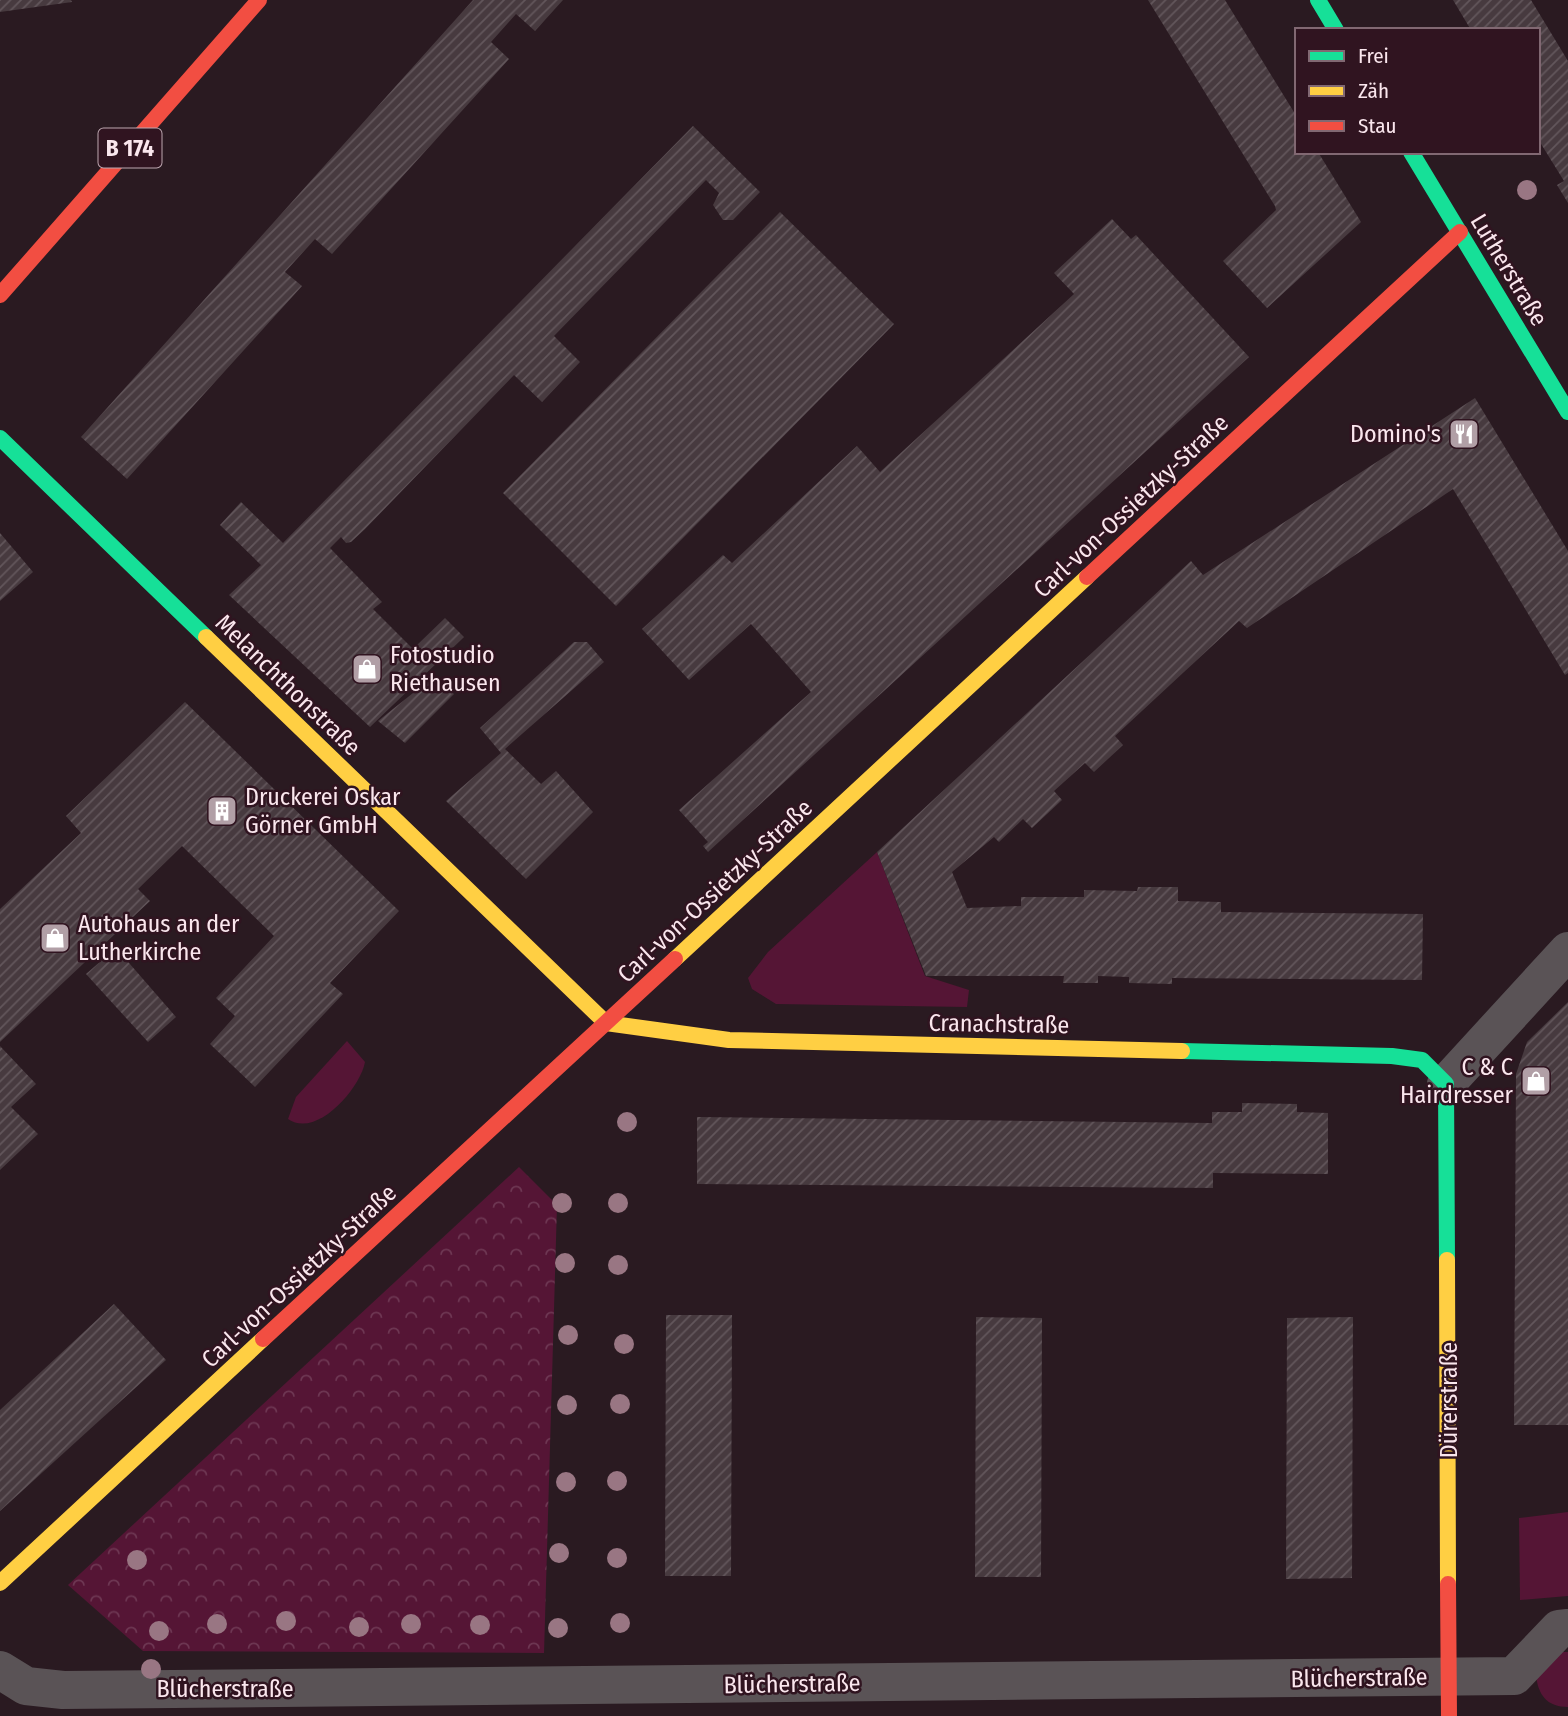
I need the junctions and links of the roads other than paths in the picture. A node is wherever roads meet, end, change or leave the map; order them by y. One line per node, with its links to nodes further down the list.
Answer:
1 (260, 0): 6 (street, B 174)
2 (1318, 0): 3 (street)
3 (1335, 28)
4 (1412, 154): 5 (street, Lutherstraße)
5 (1460, 232): 7 (street, Lutherstraße); 10 (street, Carl-von-Ossietzky-Straße)
6 (0, 295)
7 (1568, 412)
8 (0, 438): 10 (street, Melanchthonstraße)
9 (1568, 951): 11 (street)
10 (606, 1023): 11 (street, Cranachstraße); 12 (street, Carl-von-Ossietzky-Straße)
11 (1446, 1084): 15 (street, Dürerstraße)
12 (0, 1583)
13 (1568, 1628): 15 (street, Blücherstraße)
14 (0, 1670): 16 (street, Blücherstraße)
15 (1449, 1677): 16 (street, Blücherstraße); 17 (street, Dürerstraße)
16 (588, 1701)
17 (1449, 1716)

